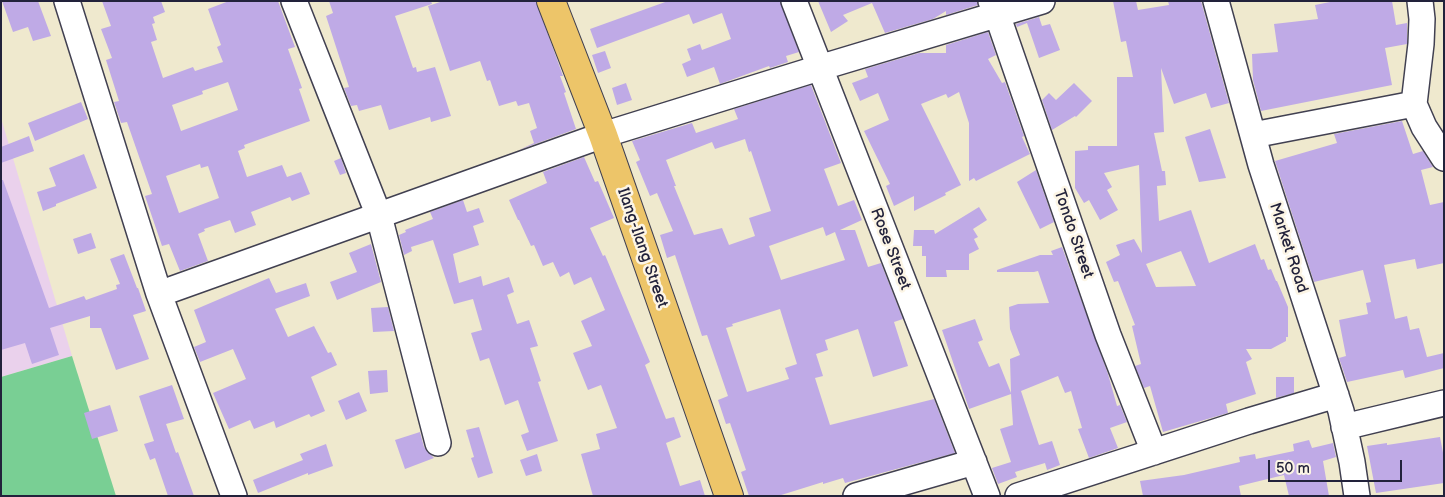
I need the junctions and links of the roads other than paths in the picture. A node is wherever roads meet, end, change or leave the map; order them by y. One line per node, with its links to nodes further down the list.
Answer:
1 (67, 1): 15 (street)
2 (294, 1): 14 (street)
3 (551, 1): 11 (main road, Ilang-Ilang Street)
4 (794, 1): 9 (street, Rose Street)
5 (1042, 1): 8 (street)
6 (1216, 1): 12 (street, Market Road)
7 (1420, 1): 10 (street)
8 (994, 7): 9 (street); 20 (street, Tondo Street)
9 (819, 68): 11 (street); 21 (street, Rose Street)
10 (1414, 104): 12 (street); 13 (street)
11 (603, 136): 14 (street); 23 (main road, Ilang-Ilang Street)
12 (1253, 136): 16 (street, Market Road)
13 (1444, 158)
14 (379, 216): 15 (street); 19 (street)
15 (160, 294): 22 (street)
16 (1336, 395): 18 (street, Market Road); 20 (street)
17 (1444, 403): 18 (street)
18 (1344, 427): 27 (street, Market Road)
19 (438, 443)
20 (1154, 452): 26 (street)
21 (974, 462): 24 (street); 25 (street, Rose Street)
22 (234, 496)
23 (729, 496)
24 (856, 496)
25 (987, 496)
26 (1018, 496)
27 (1357, 496)

